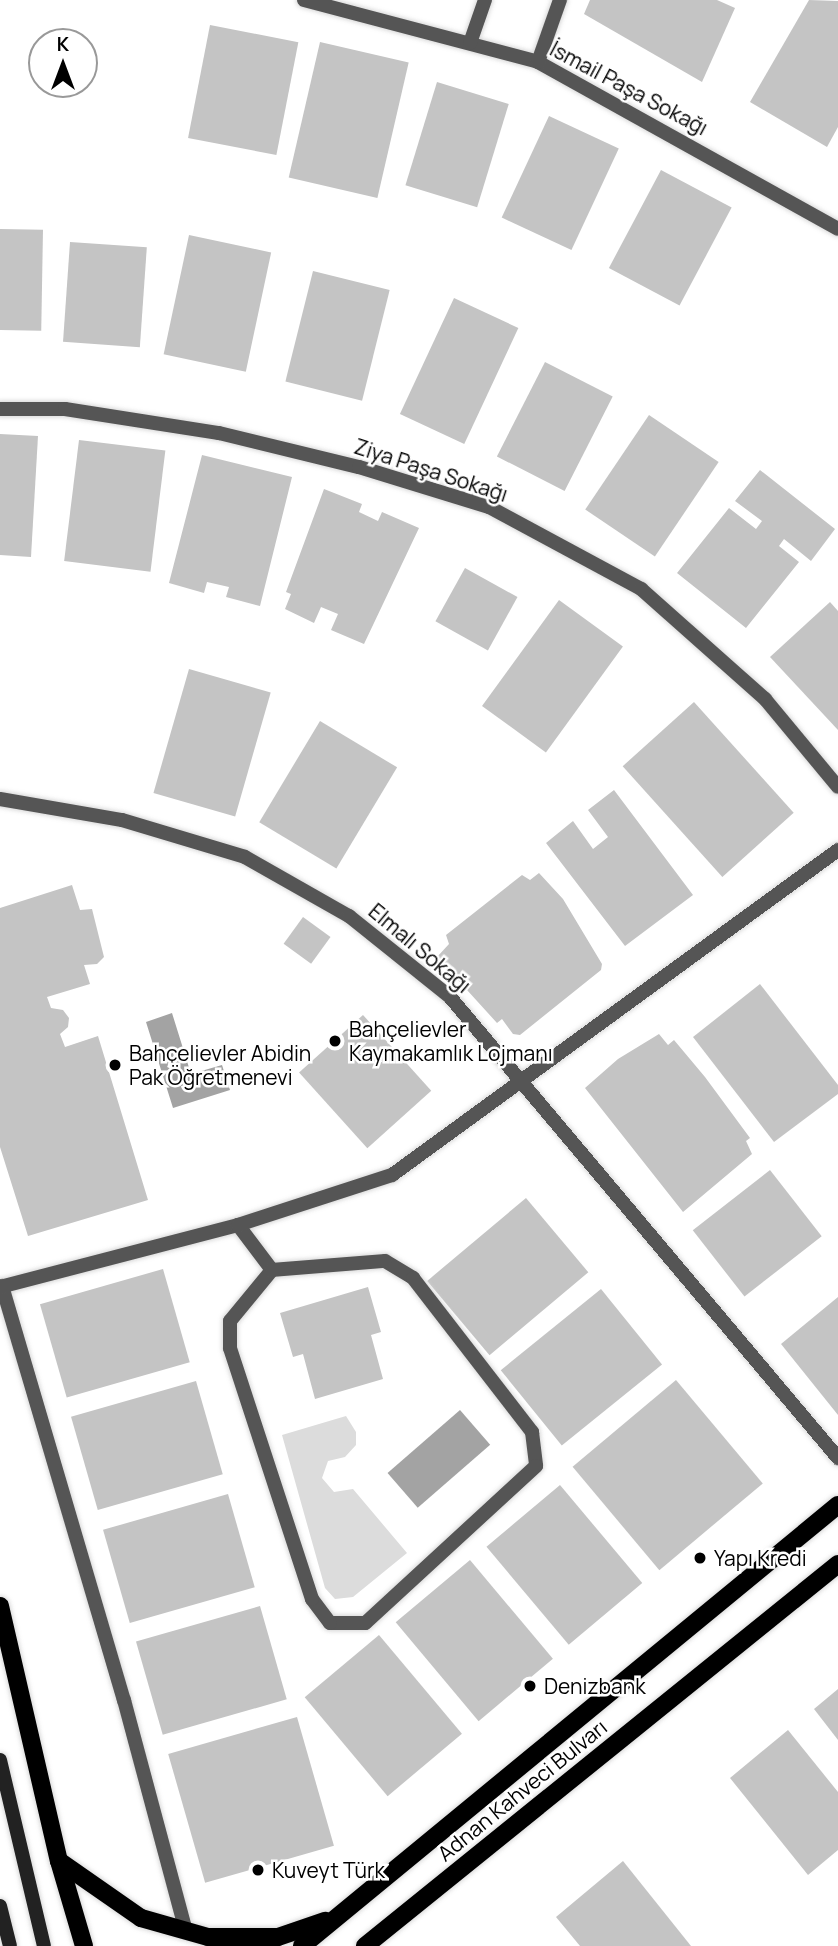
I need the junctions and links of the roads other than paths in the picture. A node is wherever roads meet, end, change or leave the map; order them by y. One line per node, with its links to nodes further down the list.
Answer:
1 (304, 0): 4 (street, İsmail Paşa Sokağı)
2 (485, 0): 4 (street)
3 (560, 0): 5 (street)
4 (470, 43): 5 (street, İsmail Paşa Sokağı)
5 (538, 62): 6 (street, İsmail Paşa Sokağı)
6 (838, 229)
7 (0, 409): 8 (street, Ziya Paşa Sokağı)
8 (838, 787)
9 (0, 799): 11 (street, Elmalı Sokağı)
10 (838, 850): 11 (street)
11 (518, 1081): 12 (street); 15 (street, Elmalı Sokağı)
12 (238, 1225): 13 (street); 14 (street)
13 (272, 1270): 13 (street)
14 (1, 1287): 23 (street)
15 (838, 1458)
16 (838, 1505): 21 (main road, Adnan Kahveci Bulvarı)
17 (838, 1564): 24 (main road, Adnan Kahveci Bulvarı)
18 (0, 1606): 20 (main road)
19 (0, 1760): 26 (main road)
20 (59, 1861): 23 (main road); 27 (main road)
21 (380, 1883): 23 (main road); 28 (main road, Adnan Kahveci Bulvarı)
22 (0, 1906): 25 (main road)
23 (186, 1931)
24 (372, 1944)
25 (10, 1946)
26 (44, 1946)
27 (84, 1946)
28 (302, 1946)

